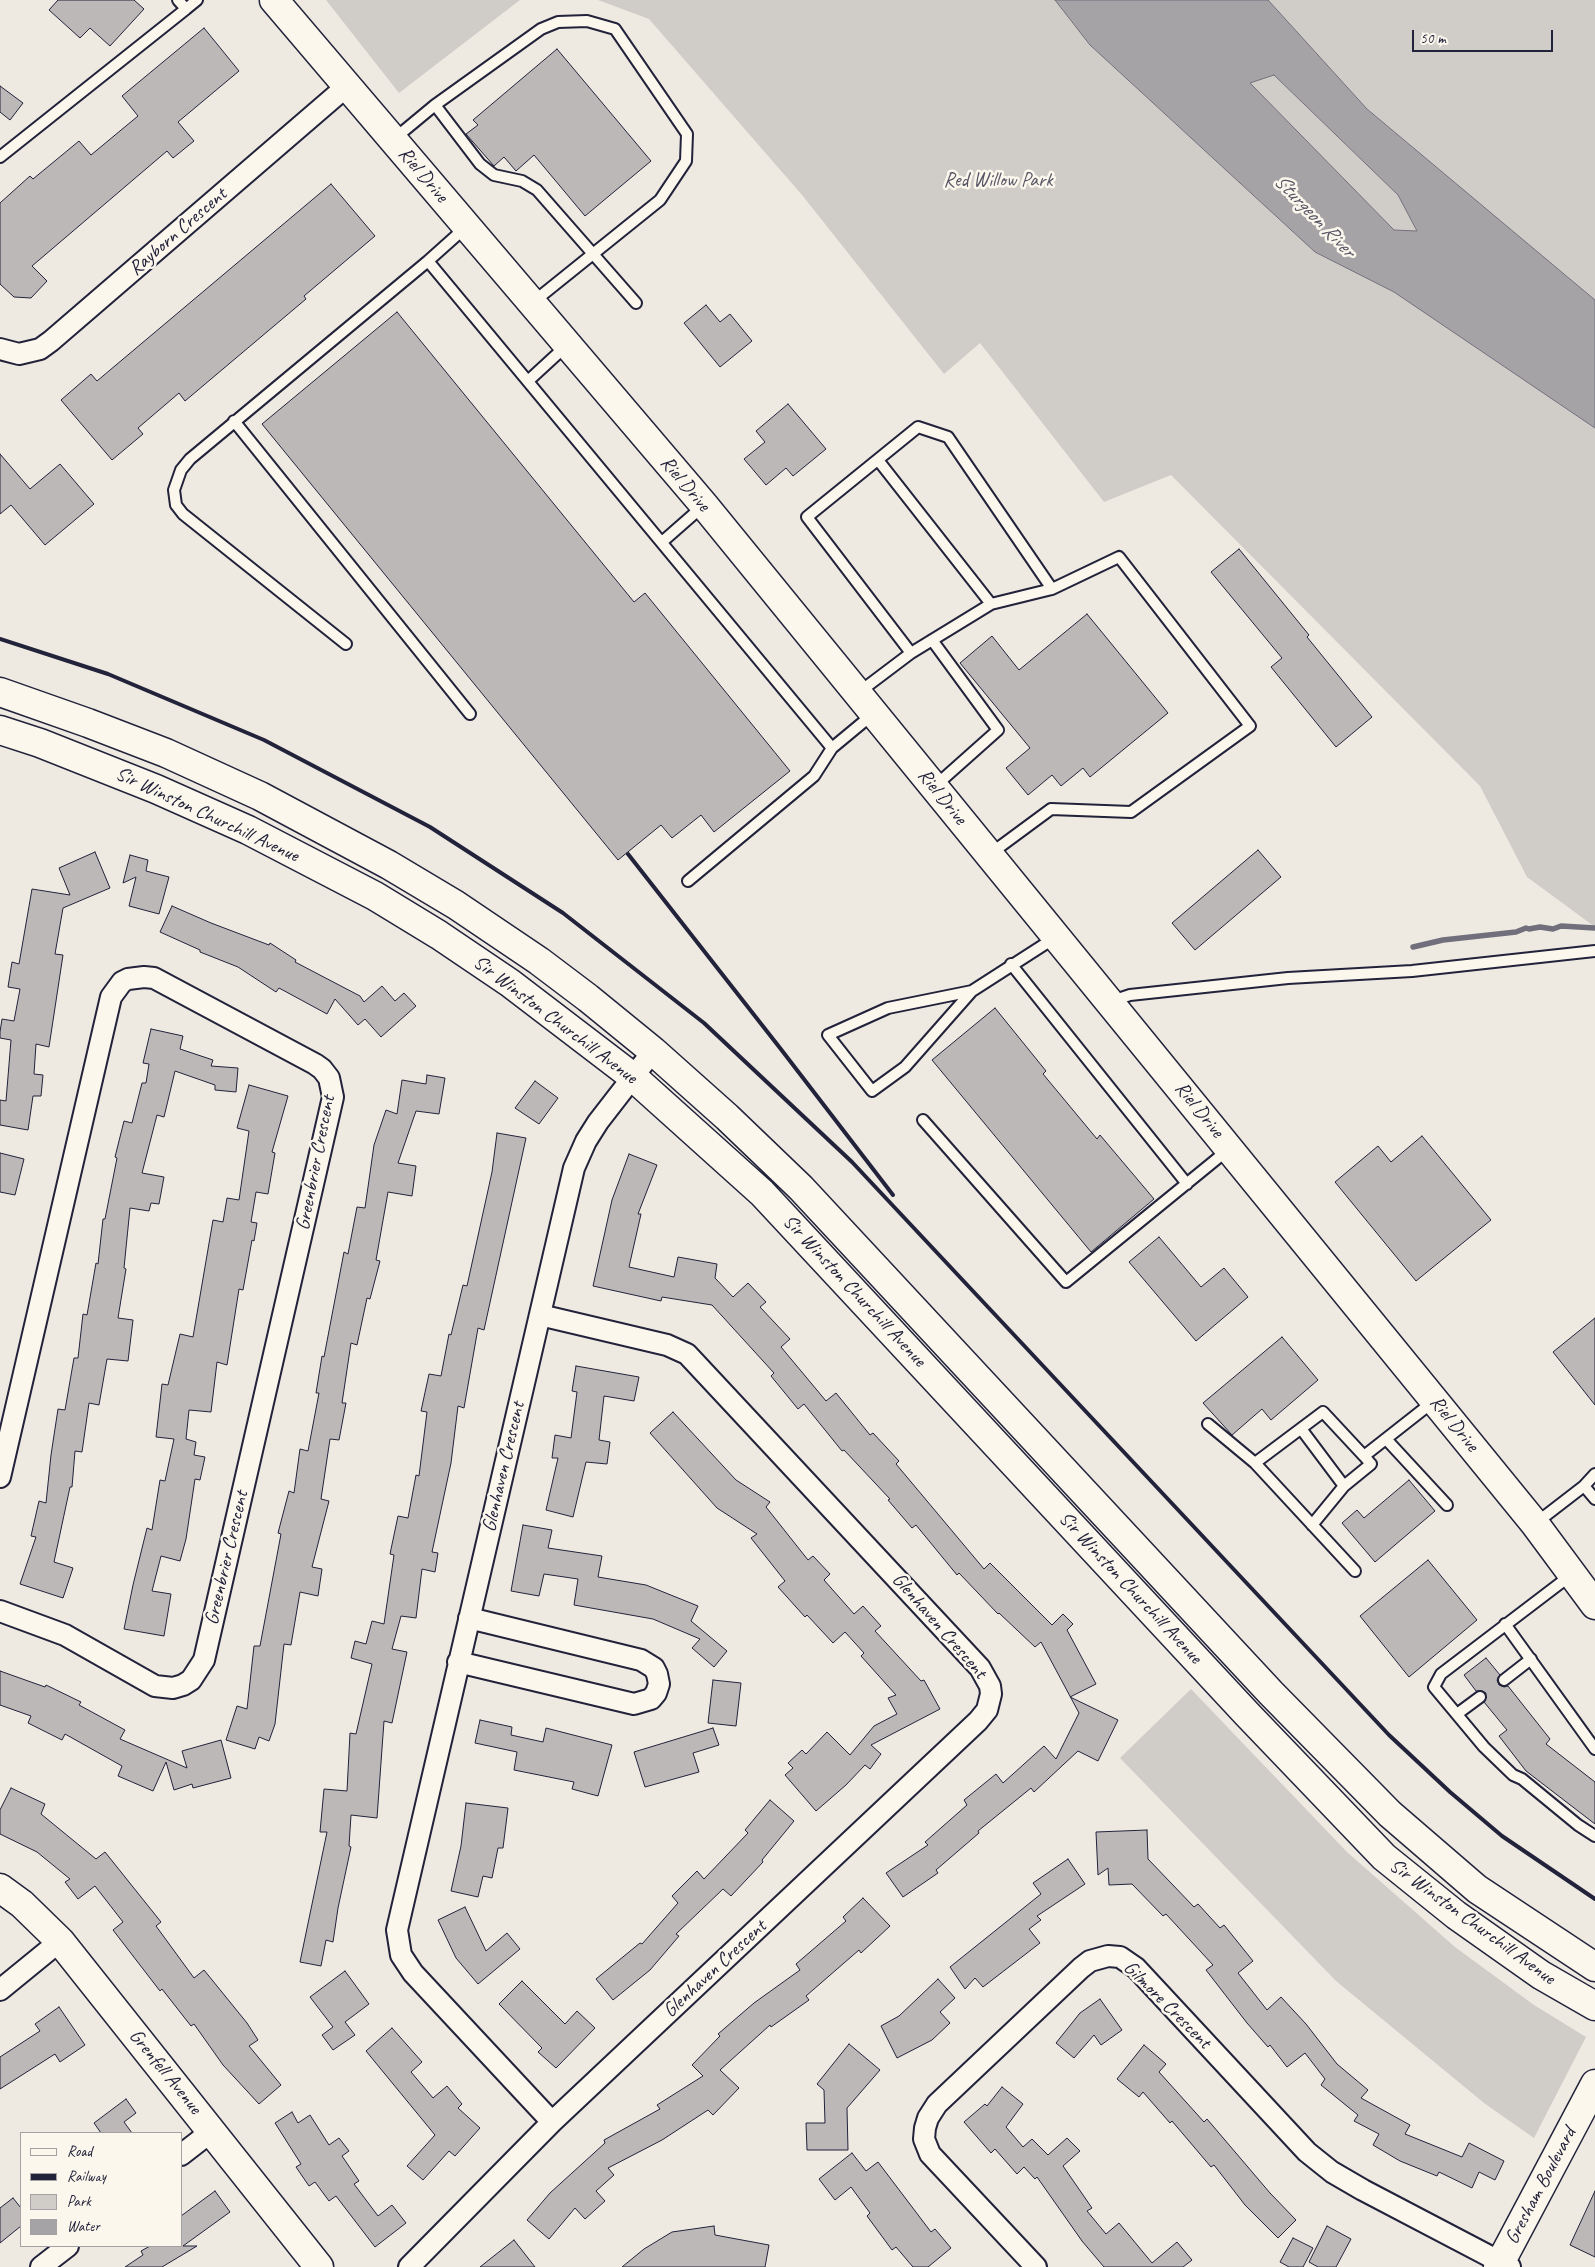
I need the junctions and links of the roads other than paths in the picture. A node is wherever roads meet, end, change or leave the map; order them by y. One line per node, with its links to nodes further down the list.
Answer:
1 (178, 0): 4 (lane)
2 (197, 0): 4 (lane)
3 (274, 0): 5 (main road, Riel Drive)
4 (186, 9): 8 (lane)
5 (346, 86): 7 (main road, Riel Drive); 15 (street, Rayborn Crescent)
6 (436, 105): 7 (lane); 10 (lane); 10 (lane)
7 (393, 140): 9 (main road, Riel Drive)
8 (0, 157)
9 (467, 227): 11 (lane); 13 (main road, Riel Drive)
10 (592, 255): 12 (lane); 13 (lane)
11 (428, 260): 16 (lane); 17 (lane)
12 (636, 303)
13 (532, 304): 14 (main road, Riel Drive)
14 (567, 345): 16 (lane); 19 (main road, Riel Drive)
15 (0, 349)
16 (528, 382): 20 (lane)
17 (234, 421): 24 (lane); 28 (lane)
18 (878, 460): 21 (lane); 22 (lane); 25 (lane)
19 (704, 505): 20 (lane); 27 (main road, Riel Drive)
20 (662, 542): 30 (lane)
21 (1052, 590): 22 (lane); 32 (lane)
22 (991, 604): 23 (lane)
23 (932, 640): 25 (lane); 31 (lane)
24 (346, 644)
25 (911, 653): 27 (lane)
26 (0, 692): 39 (main road, Sir Winston Churchill Avenue)
27 (865, 704): 30 (lane); 31 (main road, Riel Drive)
28 (470, 714)
29 (0, 730): 40 (main road, Sir Winston Churchill Avenue)
30 (832, 748): 33 (lane)
31 (934, 787): 32 (main road, Riel Drive)
32 (990, 854): 34 (main road, Riel Drive)
33 (688, 881)
34 (1057, 936): 36 (lane); 38 (main road, Riel Drive)
35 (1595, 951): 38 (lane)
36 (1011, 964): 37 (lane); 43 (lane)
37 (972, 991): 37 (lane)
38 (1111, 1002): 42 (main road, Riel Drive)
39 (654, 1051): 40 (street, Glenhaven Crescent); 74 (main road, Sir Winston Churchill Avenue)
40 (633, 1077): 44 (street, Glenhaven Crescent); 76 (main road, Sir Winston Churchill Avenue)
41 (923, 1120): 43 (lane)
42 (1230, 1149): 43 (lane); 45 (main road, Riel Drive)
43 (1187, 1184)
44 (540, 1315): 63 (street, Glenhaven Crescent); 78 (street, Glenhaven Crescent)
45 (1435, 1400): 48 (lane); 58 (main road, Riel Drive)
46 (1208, 1424): 50 (lane)
47 (1302, 1430): 49 (lane); 50 (lane); 53 (lane)
48 (1386, 1439): 49 (lane); 56 (lane)
49 (1364, 1456): 53 (lane)
50 (1255, 1463): 57 (lane)
51 (1595, 1474): 54 (lane)
52 (0, 1477): 62 (street, Greenbrier Crescent)
53 (1344, 1486): 57 (lane)
54 (1584, 1486): 55 (lane); 58 (lane)
55 (1595, 1499)
56 (1447, 1505)
57 (1312, 1524): 59 (lane)
58 (1535, 1524): 60 (main road, Riel Drive)
59 (1356, 1571)
60 (1573, 1573): 61 (main road, Riel Drive); 64 (lane)
61 (1595, 1605)
62 (0, 1611)
63 (469, 1618): 66 (street, Glenhaven Crescent); 66 (street)
64 (1506, 1624): 65 (lane); 69 (lane)
65 (1531, 1659): 67 (lane); 70 (lane)
66 (458, 1662): 78 (street, Glenhaven Crescent)
67 (1504, 1680)
68 (1480, 1697): 69 (lane)
69 (1457, 1714): 71 (lane)
70 (1595, 1749)
71 (1595, 1836)
72 (0, 1888): 73 (main road, Grenfell Avenue)
73 (60, 1941): 75 (street); 79 (main road, Grenfell Avenue)
74 (1595, 1967)
75 (0, 1990)
76 (1595, 2006)
77 (1595, 2084): 82 (main road, Gresham Boulevard)
78 (552, 2122): 85 (street, Glenhaven Crescent)
79 (212, 2131): 80 (street); 84 (main road, Grenfell Avenue)
80 (182, 2154)
81 (67, 2247): 83 (street)
82 (1503, 2265): 86 (street, Gilmore Crescent)
83 (41, 2267)
84 (319, 2267)
85 (409, 2267)
86 (1036, 2267)

